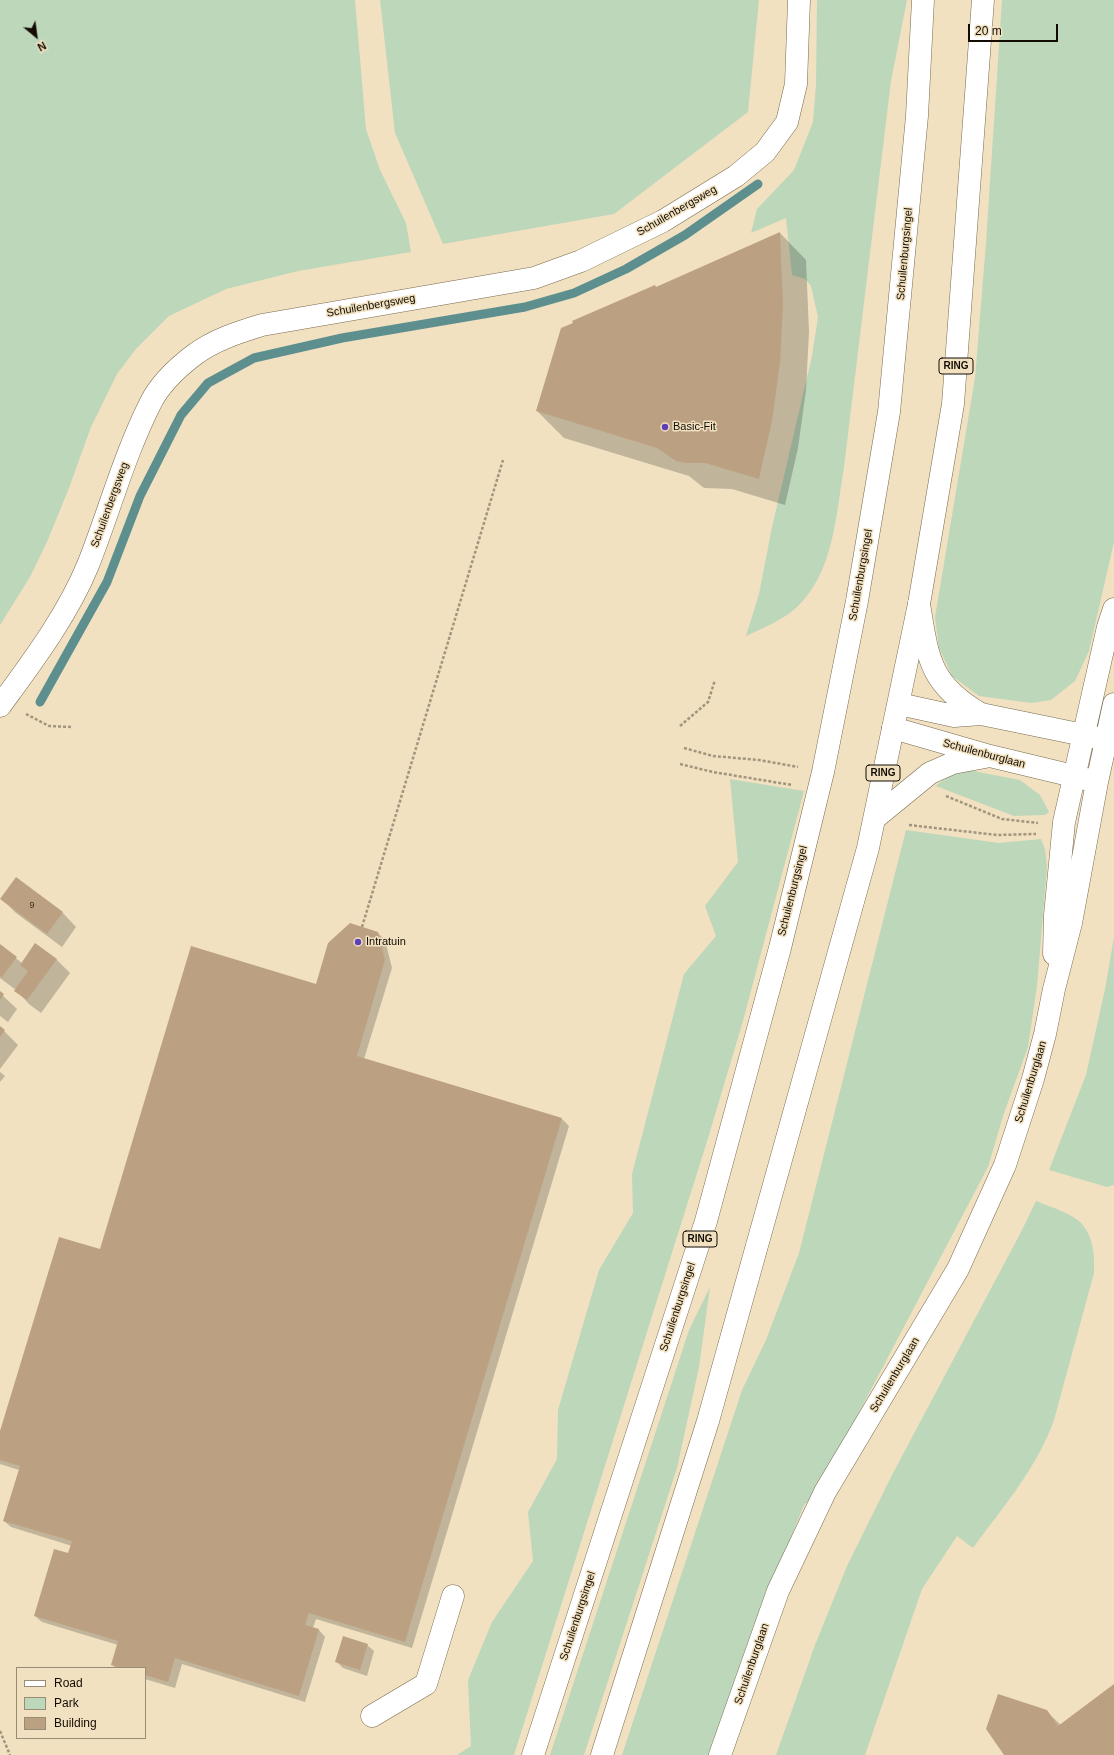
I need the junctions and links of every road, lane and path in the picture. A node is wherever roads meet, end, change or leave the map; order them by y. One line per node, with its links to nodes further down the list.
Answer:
1 (799, 0): 8 (main road, Schuilenbergsweg)
2 (923, 0): 27 (main road, Schuilenburgsingel / RING)
3 (983, 0): 5 (main road, RING)
4 (503, 460): 21 (path)
5 (919, 604): 9 (main road, RING); 11 (main road)
6 (1114, 608): 15 (main road, Schuilenburglaan)
7 (715, 680): 12 (path)
8 (2, 703): 13 (path)
9 (899, 704): 11 (main road); 14 (main road, RING)
10 (1114, 704): 16 (main road, Schuilenburglaan)
11 (980, 714): 15 (main road)
12 (680, 726)
13 (71, 728)
14 (893, 728): 17 (main road, Schuilenburglaan); 20 (main road, RING)
15 (1085, 735): 16 (main road); 18 (main road, Schuilenburglaan)
16 (1107, 740): 19 (main road, Schuilenburglaan)
17 (990, 756): 18 (main road, Schuilenburglaan); 20 (main road)
18 (1076, 777): 19 (main road, Schuilenburglaan); 22 (main road, Schuilenburglaan)
19 (1097, 782): 22 (main road, Schuilenburglaan)
20 (875, 818): 28 (main road, RING)
21 (362, 927)
22 (1054, 989): 29 (main road, Schuilenburglaan)
23 (453, 1596): 24 (main road)
24 (372, 1716)
25 (0, 1731): 26 (path)
26 (10, 1755)
27 (533, 1755)
28 (602, 1755)
29 (720, 1755)

